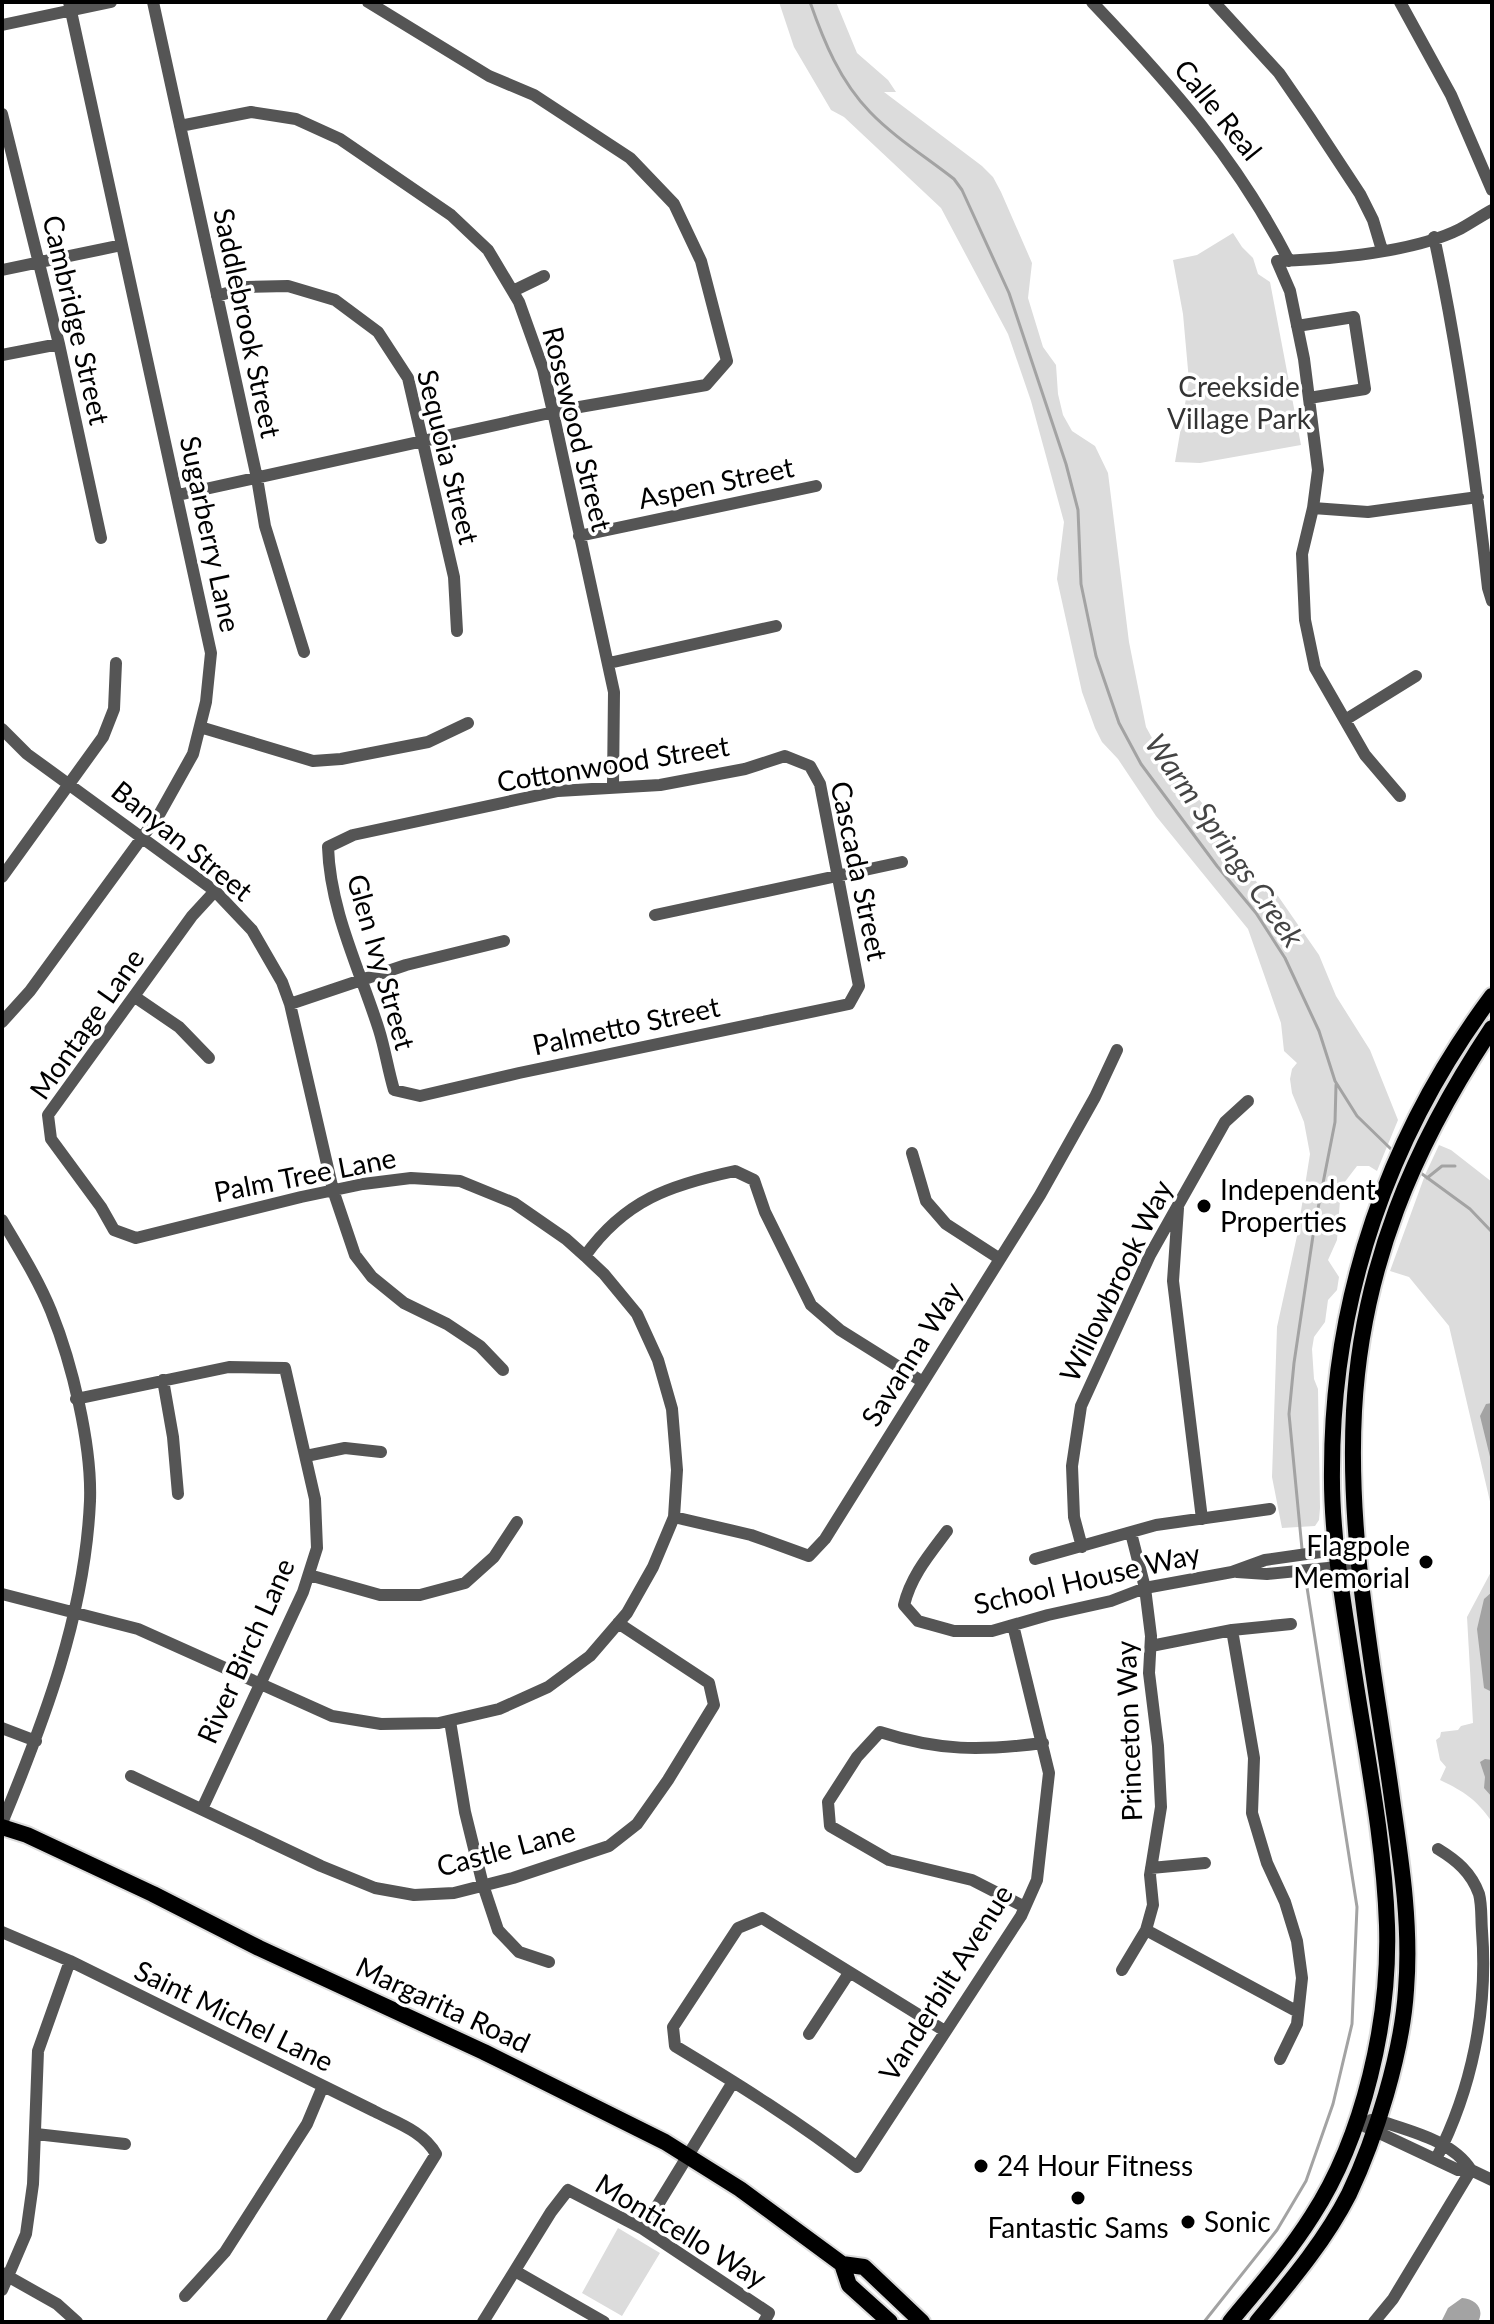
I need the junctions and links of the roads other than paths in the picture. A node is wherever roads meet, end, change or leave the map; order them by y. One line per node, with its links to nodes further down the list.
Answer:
1 (111, 2): 7 (street)
2 (153, 2): 10 (street, Saddlebrook Street)
3 (368, 2): 28 (street)
4 (1092, 2): 18 (street, Calle Real)
5 (1214, 2): 17 (street)
6 (1400, 2): 13 (street)
7 (70, 6): 8 (street); 16 (street, Sugarberry Lane)
8 (2, 25)
9 (2, 114): 11 (street, Cambridge Street)
10 (180, 126): 22 (street, Rosewood Street); 23 (street, Saddlebrook Street)
11 (18, 176): 12 (street); 19 (street, Cambridge Street)
12 (2, 180)
13 (1492, 190)
14 (1492, 210): 15 (street)
15 (1434, 237): 17 (street); 33 (street)
16 (122, 245): 19 (street); 32 (street, Sugarberry Lane)
17 (1382, 250): 18 (street)
18 (1283, 261): 24 (street, Calle Real)
19 (39, 263): 20 (street); 25 (street, Cambridge Street)
20 (2, 270)
21 (544, 276): 22 (street)
22 (513, 291): 28 (street, Rosewood Street)
23 (217, 296): 29 (street, Sequoia Street); 30 (street, Saddlebrook Street)
24 (1297, 326): 27 (street, Calle Real); 27 (street)
25 (59, 344): 26 (street); 36 (street, Cambridge Street)
26 (2, 355)
27 (1309, 398): 34 (street, Calle Real)
28 (553, 412): 29 (street); 35 (street, Rosewood Street)
29 (422, 441): 30 (street); 39 (street, Sequoia Street)
30 (257, 478): 32 (street); 40 (street, Saddlebrook Street)
31 (816, 486): 35 (street, Aspen Street)
32 (178, 495): 46 (street, Sugarberry Lane)
33 (1478, 497): 34 (street); 37 (street)
34 (1313, 508): 44 (street, Calle Real)
35 (579, 536): 42 (street, Rosewood Street)
36 (101, 538)
37 (1492, 601)
38 (776, 626): 42 (street)
39 (457, 631)
40 (304, 652)
41 (116, 663): 49 (street)
42 (609, 663): 50 (street, Rosewood Street)
43 (1416, 676): 44 (street)
44 (1345, 720): 51 (street, Calle Real)
45 (468, 723): 46 (street)
46 (200, 727): 52 (street, Sugarberry Lane)
47 (2, 729): 49 (street, Banyan Street)
48 (810, 766): 50 (street, Cottonwood Street); 55 (street, Cascada Street)
49 (71, 785): 52 (street, Banyan Street); 56 (street)
50 (613, 786): 53 (street, Cottonwood Street)
51 (1400, 796)
52 (140, 836): 57 (street, Banyan Street); 65 (street, Sugarberry Lane)
53 (328, 847): 60 (street, Glen Ivy Street)
54 (902, 862): 55 (street)
55 (836, 876): 58 (street); 61 (street, Cascada Street)
56 (2, 877)
57 (215, 891): 63 (street, Montage Lane); 64 (street, Banyan Street)
58 (655, 915)
59 (504, 941): 60 (street)
60 (360, 980): 64 (street); 69 (street, Glen Ivy Street)
61 (859, 986): 69 (street, Palmetto Street)
62 (1492, 996): 93 (main road)
63 (135, 997): 68 (street); 75 (street, Montage Lane)
64 (290, 1004): 72 (street, Banyan Street)
65 (2, 1022)
66 (1492, 1028): 92 (main road)
67 (1117, 1050): 77 (street, Savanna Way)
68 (209, 1058)
69 (394, 1090)
70 (1248, 1101): 73 (street, Willowbrook Way)
71 (912, 1153): 77 (street)
72 (333, 1190): 75 (street, Palm Tree Lane); 76 (street, Palm Tree Lane); 78 (street, Banyan Street)
73 (1178, 1205): 87 (street); 91 (street, Willowbrook Way)
74 (2, 1220): 81 (street)
75 (114, 1230)
76 (585, 1256): 80 (street); 86 (street, Palm Tree Lane)
77 (1000, 1259): 80 (street, Savanna Way)
78 (503, 1370)
79 (163, 1380): 81 (street); 83 (street, River Birch Lane); 84 (street)
80 (923, 1382): 86 (street, Savanna Way)
81 (76, 1399): 99 (street)
82 (381, 1452): 83 (street)
83 (306, 1456): 96 (street, River Birch Lane)
84 (178, 1494)
85 (1270, 1509): 87 (street)
86 (674, 1517): 100 (street, Palm Tree Lane)
87 (1202, 1519): 90 (street)
88 (517, 1522): 96 (street)
89 (947, 1531): 102 (street, School House Way)
90 (1131, 1533): 91 (street); 97 (street, Princeton Way)
91 (1082, 1547): 94 (street)
92 (1356, 1547): 93 (street, School House Way); 95 (main road)
93 (1338, 1558): 95 (street, School House Way); 97 (street, School House Way); 132 (main road)
94 (1035, 1559)
95 (1358, 1565): 133 (main road)
96 (309, 1575): 105 (street, River Birch Lane)
97 (1145, 1588): 102 (street, School House Way); 104 (street, Princeton Way)
98 (2, 1594): 99 (street, Palm Tree Lane)
99 (74, 1612): 105 (street, Palm Tree Lane); 108 (street)
100 (618, 1623): 106 (street, Palm Tree Lane); 116 (street, Castle Lane)
101 (1291, 1624): 103 (street)
102 (1013, 1625): 109 (street, Vanderbilt Avenue)
103 (1232, 1630): 104 (street); 126 (street)
104 (1151, 1646): 115 (street, Princeton Way)
105 (260, 1684): 106 (street, Palm Tree Lane); 111 (street, River Birch Lane)
106 (450, 1721): 116 (street)
107 (2, 1728): 108 (street)
108 (36, 1741): 112 (street)
109 (1043, 1743): 117 (street, Vanderbilt Avenue); 117 (street)
110 (131, 1776): 111 (street, Castle Lane)
111 (202, 1809): 116 (street, Castle Lane)
112 (2, 1825): 137 (main road, Margarita Road)
113 (1438, 1849): 118 (street)
114 (1205, 1863): 115 (street)
115 (1151, 1868): 119 (street, Princeton Way)
116 (483, 1885): 123 (street)
117 (1025, 1907): 127 (street, Vanderbilt Avenue)
118 (1487, 1922): 121 (street)
119 (1146, 1930): 124 (street, Princeton Way); 126 (street)
120 (2, 1932): 122 (street, Saint Michel Lane)
121 (1488, 1952): 136 (street)
122 (70, 1961): 131 (street, Saint Michel Lane); 134 (street)
123 (549, 1962)
124 (1122, 1970)
125 (849, 1973): 127 (street); 128 (street); 130 (street)
126 (1298, 2012): 129 (street)
127 (945, 2031): 130 (street, Vanderbilt Avenue)
128 (809, 2034)
129 (1280, 2059)
130 (733, 2082): 137 (street)
131 (323, 2086): 146 (street); 149 (street, Saint Michel Lane)
132 (1356, 2122): 133 (street); 154 (main road)
133 (1375, 2126): 136 (street); 138 (street); 155 (main road)
134 (36, 2134): 135 (street); 144 (street)
135 (125, 2144)
136 (1443, 2146): 138 (street); 139 (street)
137 (687, 2154): 141 (street); 142 (main road, Margarita Road)
138 (1436, 2159): 139 (street)
139 (1471, 2170): 140 (street); 156 (street)
140 (1492, 2180)
141 (643, 2229): 143 (street, Monticello Way); 147 (street, Monticello Way)
142 (842, 2264): 152 (main road, Margarita Road); 153 (main road, Margarita Road)
143 (515, 2271): 150 (street); 151 (street)
144 (5, 2274): 145 (street); 148 (street)
145 (2, 2290)
146 (185, 2296)
147 (767, 2318)
148 (77, 2322)
149 (332, 2322)
150 (483, 2322)
151 (604, 2322)
152 (890, 2322)
153 (922, 2322)
154 (1230, 2322)
155 (1257, 2322)
156 (1374, 2322)

